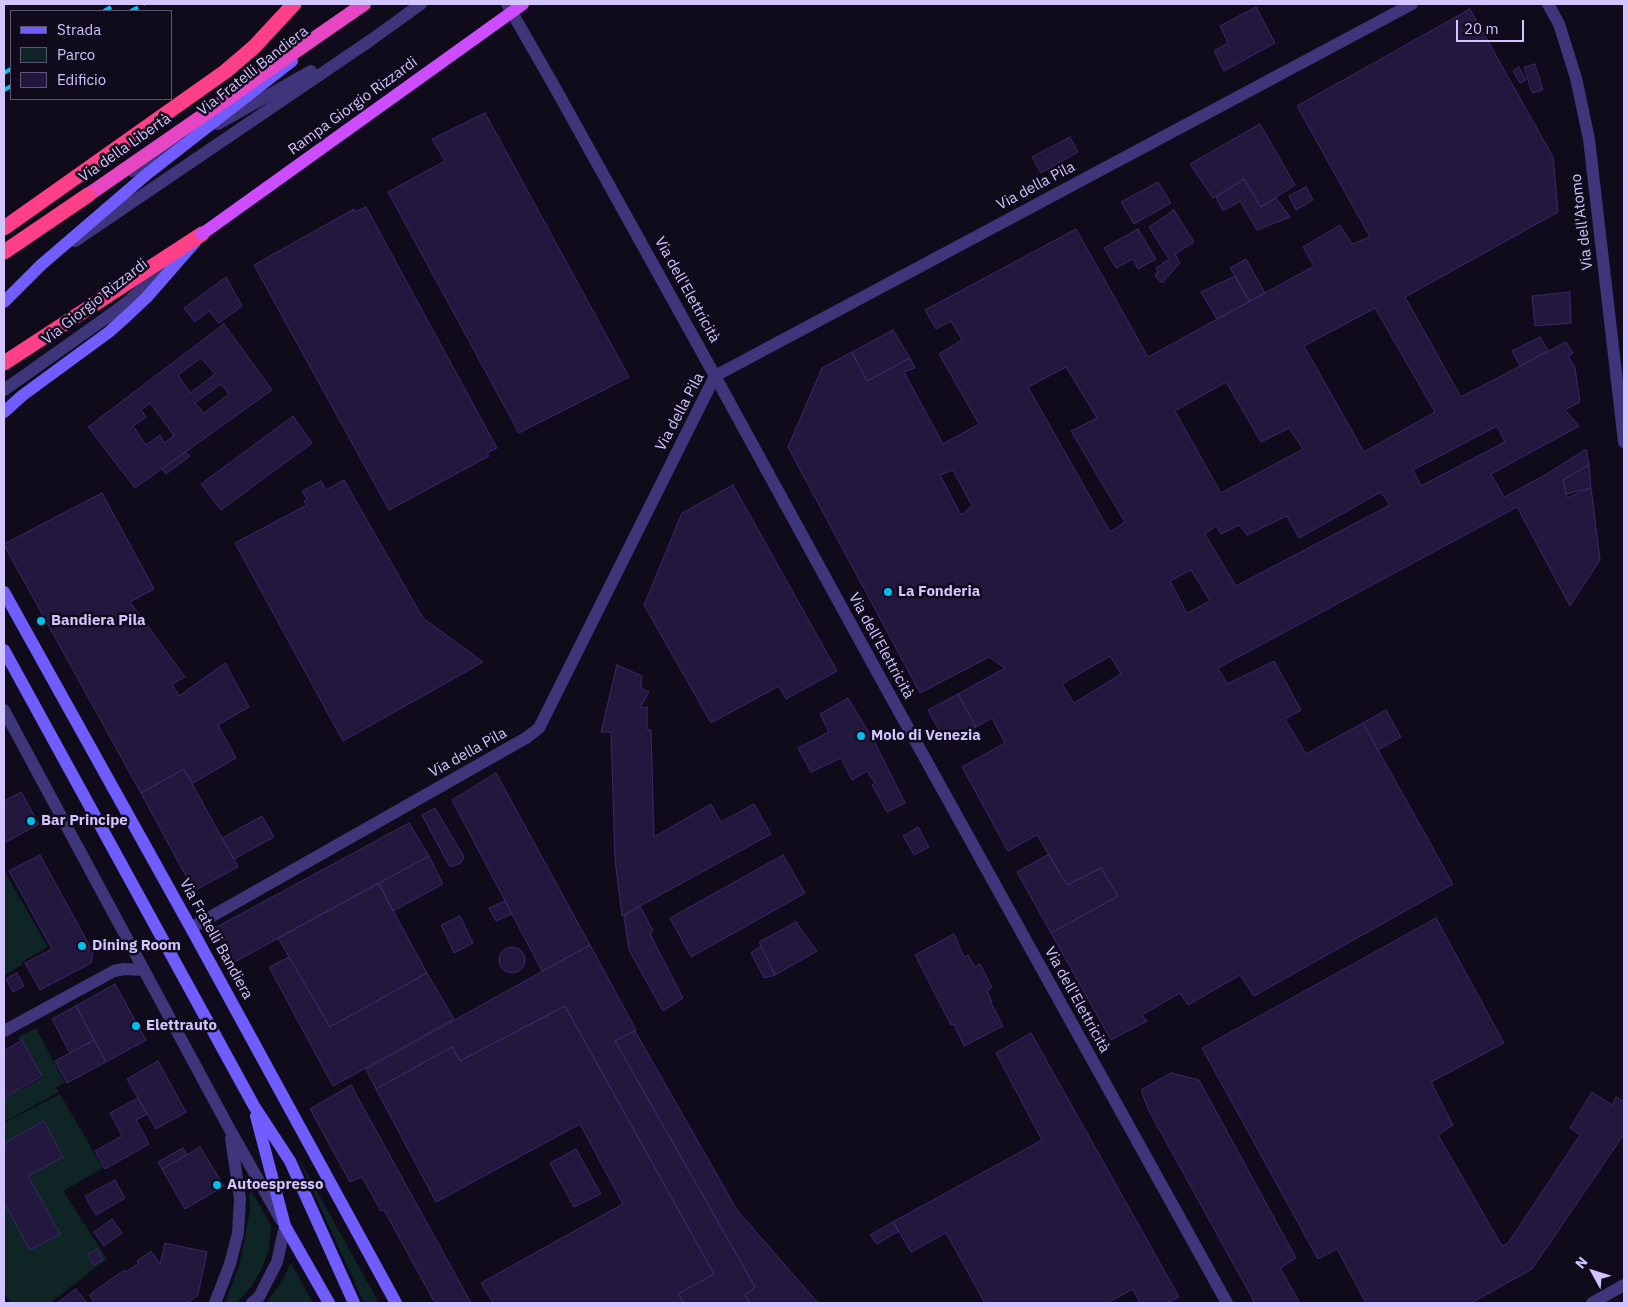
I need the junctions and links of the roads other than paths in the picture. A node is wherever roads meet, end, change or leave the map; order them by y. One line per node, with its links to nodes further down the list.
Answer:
1 (294, 4): 10 (highway)
2 (365, 4): 8 (main road, Via Fratelli Bandiera); 9 (highway, Via della Libertà)
3 (420, 4): 8 (street); 13 (street)
4 (507, 4): 16 (street, Via dell'Elettricità)
5 (523, 4): 11 (main road, Rampa Giorgio Rizzardi, bridge)
6 (1412, 4): 16 (street, Via della Pila)
7 (1548, 4): 19 (street, Via dell'Atomo)
8 (198, 134): 9 (street); 13 (main road, Via Fratelli Bandiera)
9 (88, 195): 12 (highway, Via della Libertà)
10 (4, 228)
11 (202, 234): 15 (highway); 17 (street, Via Giorgio Rizzardi); 18 (main road)
12 (4, 252)
13 (41, 264): 14 (main road, Via Fratelli Bandiera)
14 (4, 302)
15 (4, 363)
16 (716, 376): 23 (street, Via della Pila); 35 (street, Via dell'Elettricità)
17 (4, 390)
18 (4, 412)
19 (1624, 442)
20 (4, 592): 23 (main road, Via Fratelli Bandiera)
21 (4, 650): 26 (main road)
22 (4, 710): 24 (street)
23 (191, 928): 34 (main road, Via Fratelli Bandiera)
24 (143, 970): 25 (street); 27 (street)
25 (4, 1031)
26 (254, 1106): 28 (main road); 33 (main road)
27 (229, 1128): 28 (street); 30 (street)
28 (285, 1226): 31 (street); 32 (main road)
29 (1624, 1285): 36 (street)
30 (215, 1303)
31 (252, 1303)
32 (329, 1303)
33 (354, 1303)
34 (396, 1303)
35 (1227, 1303)
36 (1592, 1303)

